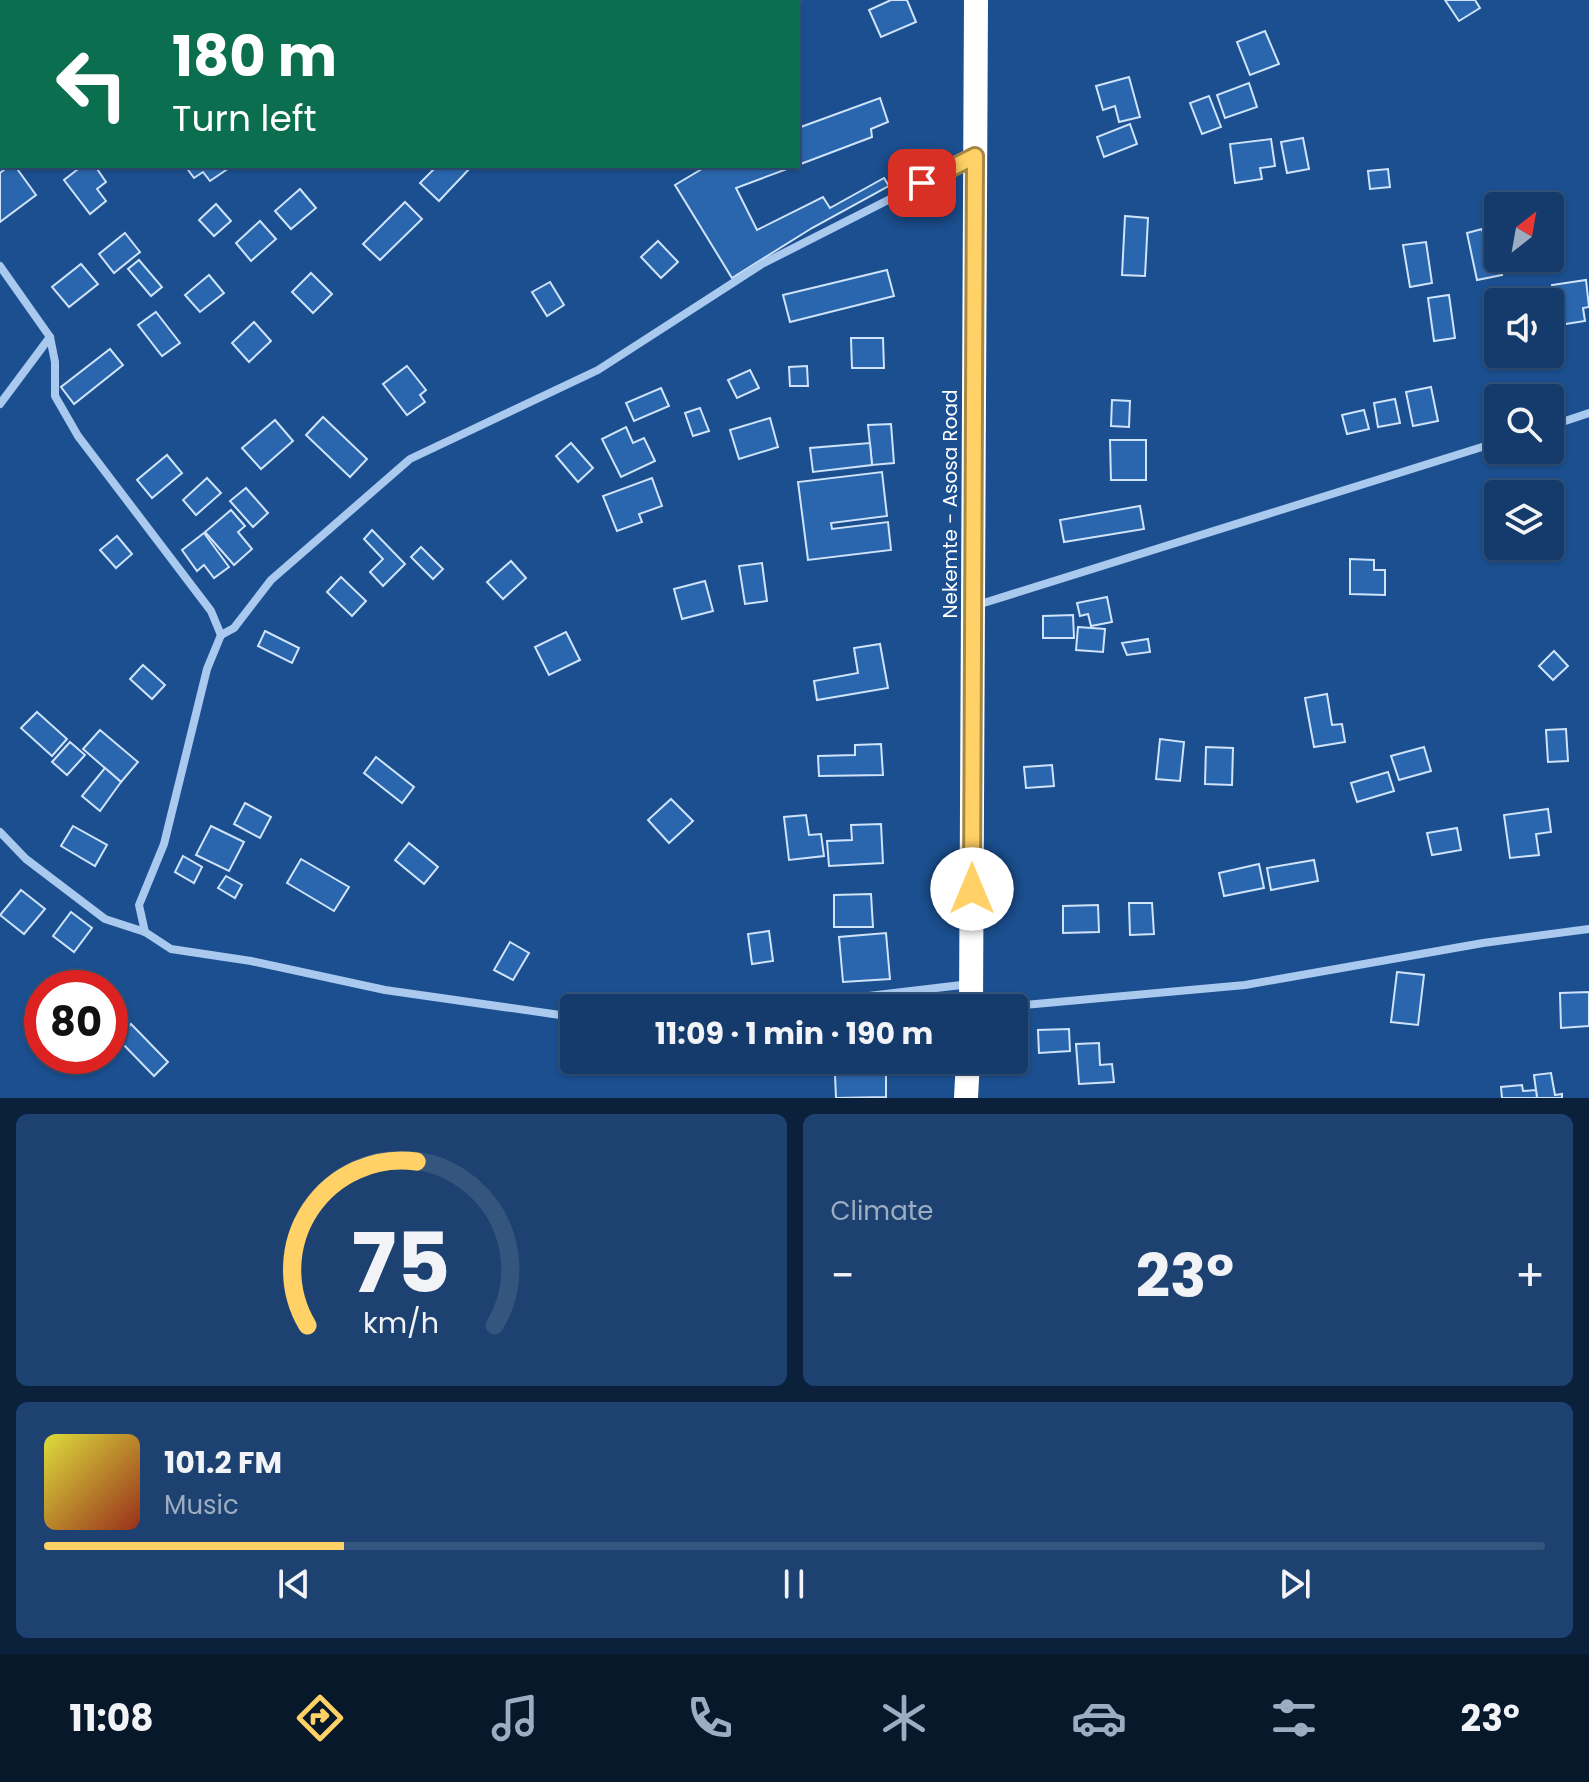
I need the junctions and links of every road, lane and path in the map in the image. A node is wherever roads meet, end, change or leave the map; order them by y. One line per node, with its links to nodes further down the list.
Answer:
1 (976, 0): 2 (highway, Nekemte - Asosa Road)
2 (975, 156): 9 (highway, Nekemte - Asosa Road); 10 (street)
3 (0, 266): 4 (street)
4 (50, 337): 5 (street); 10 (street)
5 (0, 404)
6 (1589, 413): 7 (street)
7 (1564, 421)
8 (1484, 446): 9 (street)
9 (974, 606): 14 (highway, Nekemte - Asosa Road)
10 (221, 635): 13 (street)
11 (0, 832): 13 (street)
12 (1589, 929): 17 (street)
13 (145, 932): 18 (street)
14 (971, 983): 15 (street); 16 (highway, Nekemte - Asosa Road)
15 (881, 994)
16 (971, 994)
17 (1028, 1005)
18 (560, 1015)
19 (967, 1074): 20 (highway)
20 (966, 1098)

